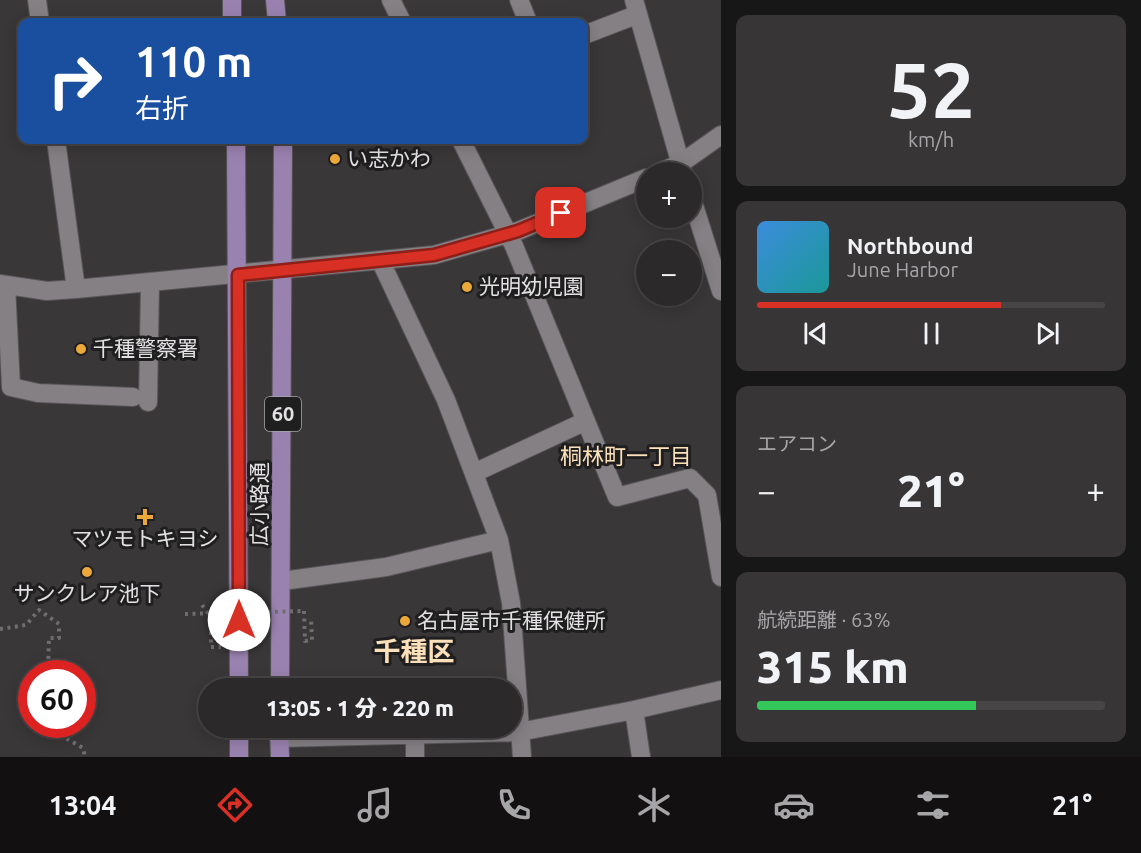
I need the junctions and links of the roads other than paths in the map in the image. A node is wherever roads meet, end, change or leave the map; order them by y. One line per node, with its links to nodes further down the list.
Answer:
1 (37, 0): 7 (street)
2 (232, 0): 8 (main road)
3 (275, 0): 9 (main road)
4 (391, 0): 10 (street)
5 (519, 0): 11 (street)
6 (635, 7): 12 (street); 18 (street)
7 (39, 18)
8 (232, 18)
9 (277, 18)
10 (400, 18)
11 (526, 18)
12 (588, 33)
13 (721, 135): 19 (street)
14 (57, 144): 28 (street)
15 (236, 144): 25 (main road, 広小路通 / 60)
16 (284, 144): 24 (main road, 広小路通 / 60)
17 (462, 144): 22 (street)
18 (680, 162)
19 (689, 162)
20 (636, 182): 22 (street)
21 (701, 228): 29 (street)
22 (506, 234): 23 (street); 31 (street)
23 (381, 262): 24 (street); 32 (street)
24 (284, 271): 25 (street); 35 (main road, 広小路通 / 60)
25 (238, 275): 26 (street); 36 (main road, 広小路通 / 60)
26 (150, 283): 28 (street); 30 (street)
27 (3, 285): 28 (street); 30 (street)
28 (76, 289)
29 (721, 291)
30 (4, 317)
31 (586, 421): 32 (street); 34 (street)
32 (474, 473): 33 (street)
33 (499, 540): 35 (street); 38 (street)
34 (721, 577)
35 (282, 581): 37 (main road, 広小路通 / 60)
36 (239, 678)
37 (280, 678)
38 (516, 678)
39 (721, 690): 40 (street)
40 (634, 710): 41 (street); 50 (street)
41 (522, 731)
42 (239, 738): 46 (main road)
43 (279, 738): 47 (main road)
44 (415, 738): 48 (street)
45 (520, 738): 49 (street)
46 (240, 757)
47 (280, 757)
48 (415, 757)
49 (522, 757)
50 (640, 757)

